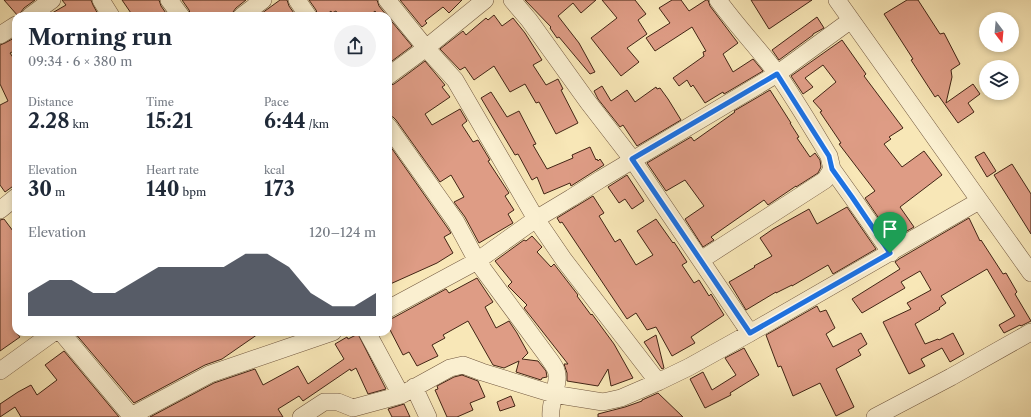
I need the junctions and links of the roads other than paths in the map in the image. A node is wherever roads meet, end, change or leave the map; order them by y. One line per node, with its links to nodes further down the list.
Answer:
1 (52, 0): 11 (street)
2 (101, 0): 12 (street)
3 (169, 0): 13 (street)
4 (263, 0): 14 (street)
5 (296, 0): 15 (street)
6 (387, 0): 17 (street)
7 (485, 0): 17 (street)
8 (512, 0): 21 (street)
9 (718, 0): 19 (street)
10 (837, 0): 16 (street)
11 (36, 12)
12 (108, 12)
13 (178, 12)
14 (247, 12)
15 (305, 12)
16 (851, 20): 19 (street); 24 (street)
17 (426, 48): 18 (street); 26 (street)
18 (392, 73)
19 (777, 74): 21 (street); 22 (street)
20 (392, 132): 29 (street)
21 (632, 159): 26 (street); 28 (street)
22 (832, 169): 27 (street); 28 (street)
23 (12, 200): 25 (street)
24 (979, 201): 27 (street); 30 (street)
25 (0, 210)
26 (536, 219): 29 (street); 39 (street)
27 (890, 253): 33 (street)
28 (701, 260): 33 (street)
29 (477, 261): 31 (street); 41 (street)
30 (1031, 273)
31 (392, 307)
32 (1031, 332): 46 (street)
33 (750, 333): 39 (street)
34 (48, 336): 38 (street)
35 (64, 336): 42 (street)
36 (321, 336): 42 (street)
37 (370, 336): 40 (street)
38 (0, 371)
39 (658, 382): 41 (street)
40 (407, 391): 41 (street); 43 (street); 44 (street)
41 (553, 394): 45 (street)
42 (131, 417)
43 (301, 417)
44 (428, 417)
45 (552, 417)
46 (875, 417)

